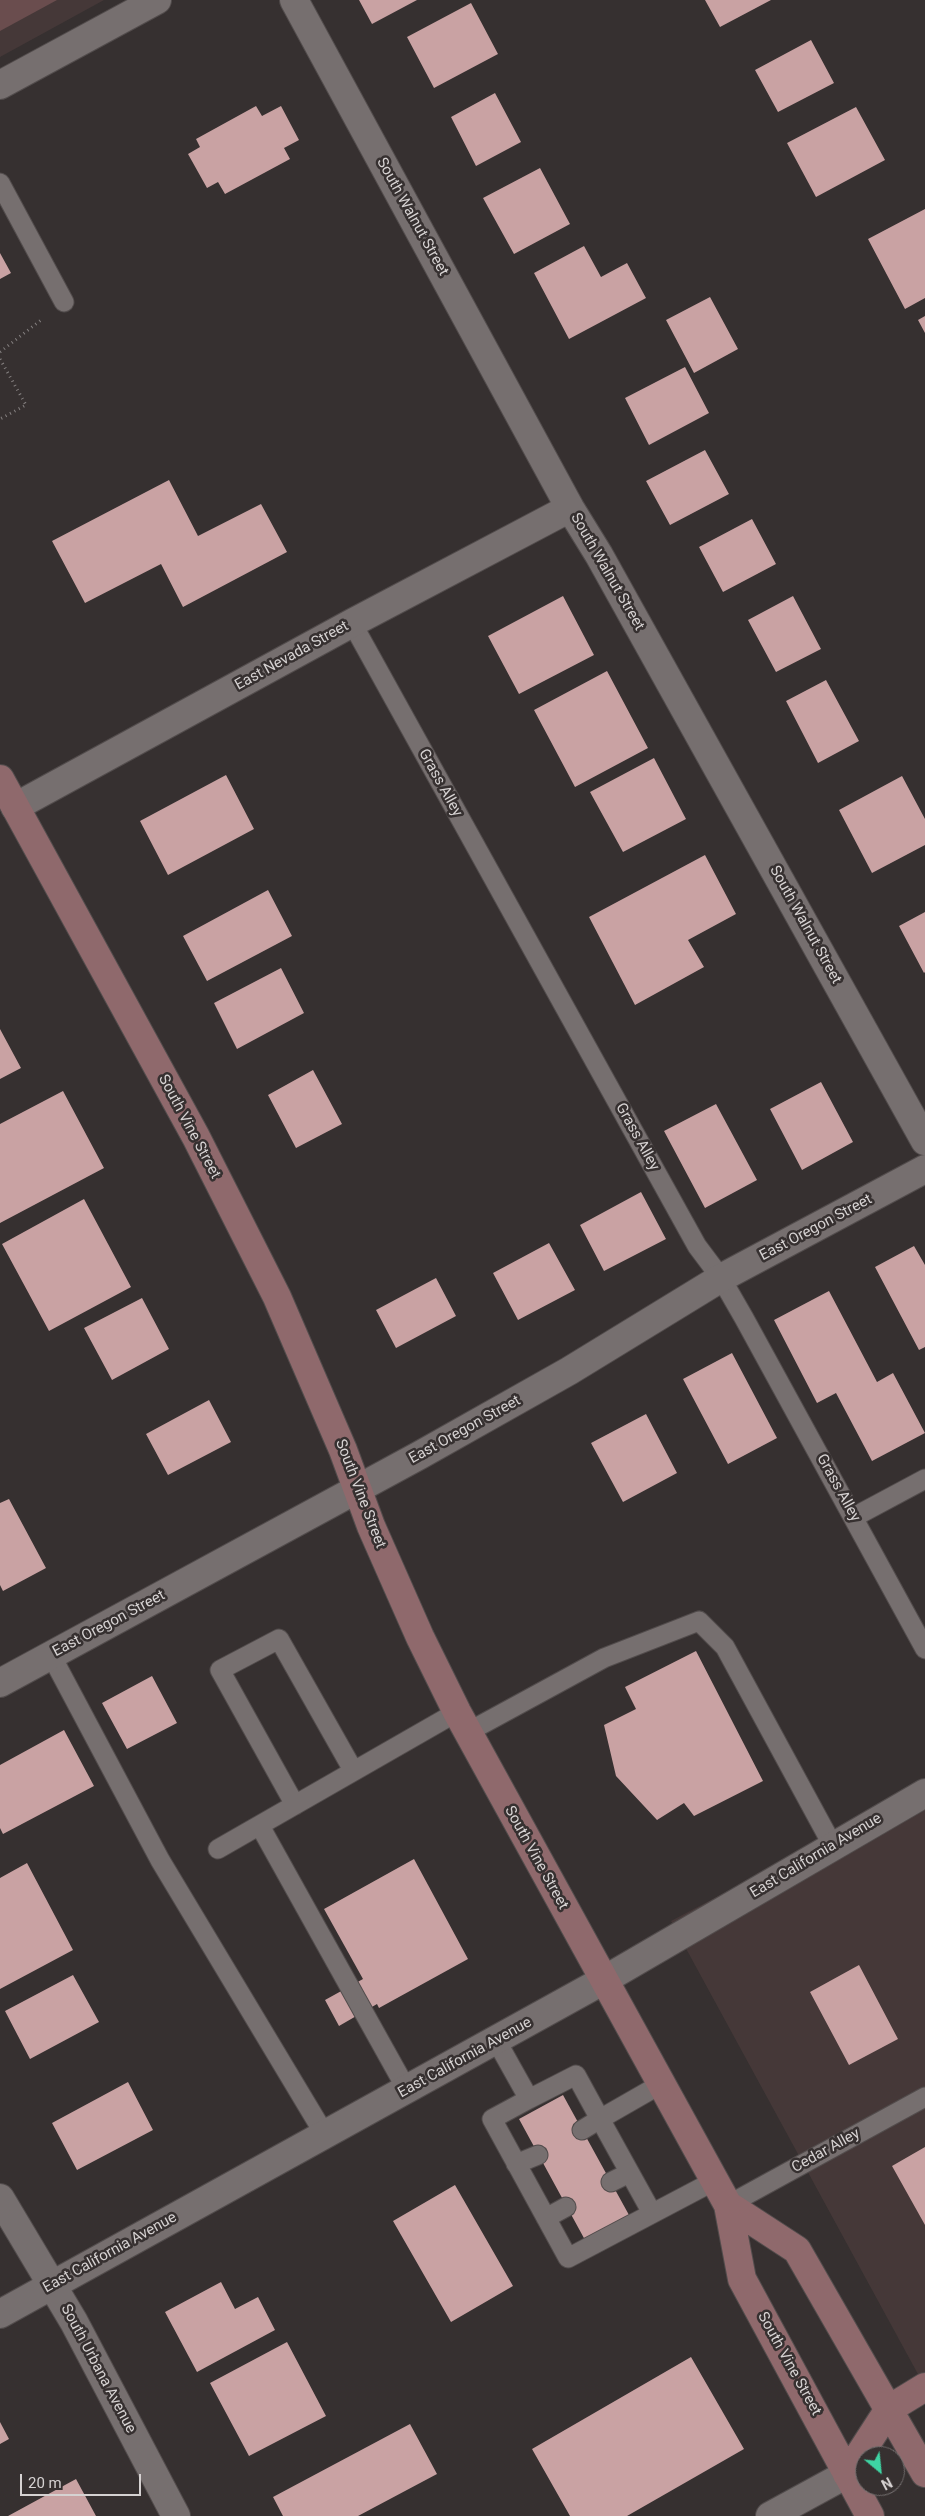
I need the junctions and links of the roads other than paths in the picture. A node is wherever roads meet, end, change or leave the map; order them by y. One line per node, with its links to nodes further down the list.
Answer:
1 (157, 0): 3 (street)
2 (294, 0): 6 (street, South Walnut Street)
3 (0, 86)
4 (0, 183): 5 (lane)
5 (64, 302)
6 (570, 508): 7 (street, East Nevada Street); 10 (street, South Walnut Street)
7 (352, 623): 9 (street, East Nevada Street); 12 (lane, Grass Alley)
8 (0, 779): 9 (main road, South Vine Street)
9 (15, 807): 14 (main road, South Vine Street)
10 (925, 1141)
11 (925, 1169): 12 (street, East Oregon Street)
12 (721, 1278): 14 (street, East Oregon Street); 15 (lane, Grass Alley)
13 (925, 1479): 15 (lane)
14 (356, 1489): 17 (street, East Oregon Street); 19 (main road, South Vine Street)
15 (854, 1517): 16 (lane, Grass Alley)
16 (925, 1649)
17 (51, 1655): 18 (street, East Oregon Street); 34 (lane)
18 (0, 1683)
19 (462, 1722): 20 (lane); 24 (lane); 26 (main road, South Vine Street)
20 (353, 1770): 22 (lane); 22 (lane)
21 (925, 1794): 24 (street, East California Avenue)
22 (295, 1805): 23 (lane)
23 (260, 1826): 25 (lane); 29 (lane)
24 (832, 1846): 26 (street, East California Avenue)
25 (218, 1849)
26 (604, 1980): 27 (street, East California Avenue); 28 (main road, South Vine Street)
27 (496, 2040): 29 (street, East California Avenue); 31 (lane)
28 (661, 2084): 32 (lane); 38 (main road, South Vine Street)
29 (407, 2090): 34 (street, East California Avenue)
30 (925, 2097): 41 (lane, Cedar Alley)
31 (528, 2099): 32 (lane); 36 (lane)
32 (600, 2120): 33 (lane); 37 (lane)
33 (582, 2130)
34 (325, 2135): 45 (street, East California Avenue)
35 (538, 2154): 36 (lane)
36 (516, 2164): 44 (lane)
37 (629, 2172): 39 (lane); 43 (lane)
38 (714, 2181): 41 (main road, South Vine Street); 43 (lane)
39 (611, 2182)
40 (0, 2198): 45 (street, South Urbana Avenue)
41 (728, 2206): 48 (main road, South Vine Street); 51 (main road, South Vine Street)
42 (566, 2207): 44 (lane)
43 (652, 2212): 44 (lane)
44 (546, 2218)
45 (52, 2286): 46 (street, East California Avenue); 54 (street, South Urbana Avenue)
46 (0, 2314)
47 (925, 2387): 48 (main road)
48 (889, 2409): 49 (main road); 50 (main road, South Vine Street)
49 (869, 2446)
50 (915, 2460)
51 (855, 2469)
52 (855, 2472): 55 (street)
53 (864, 2496): 56 (main road, South Vine Street)
54 (176, 2516)
55 (770, 2516)
56 (870, 2516)

